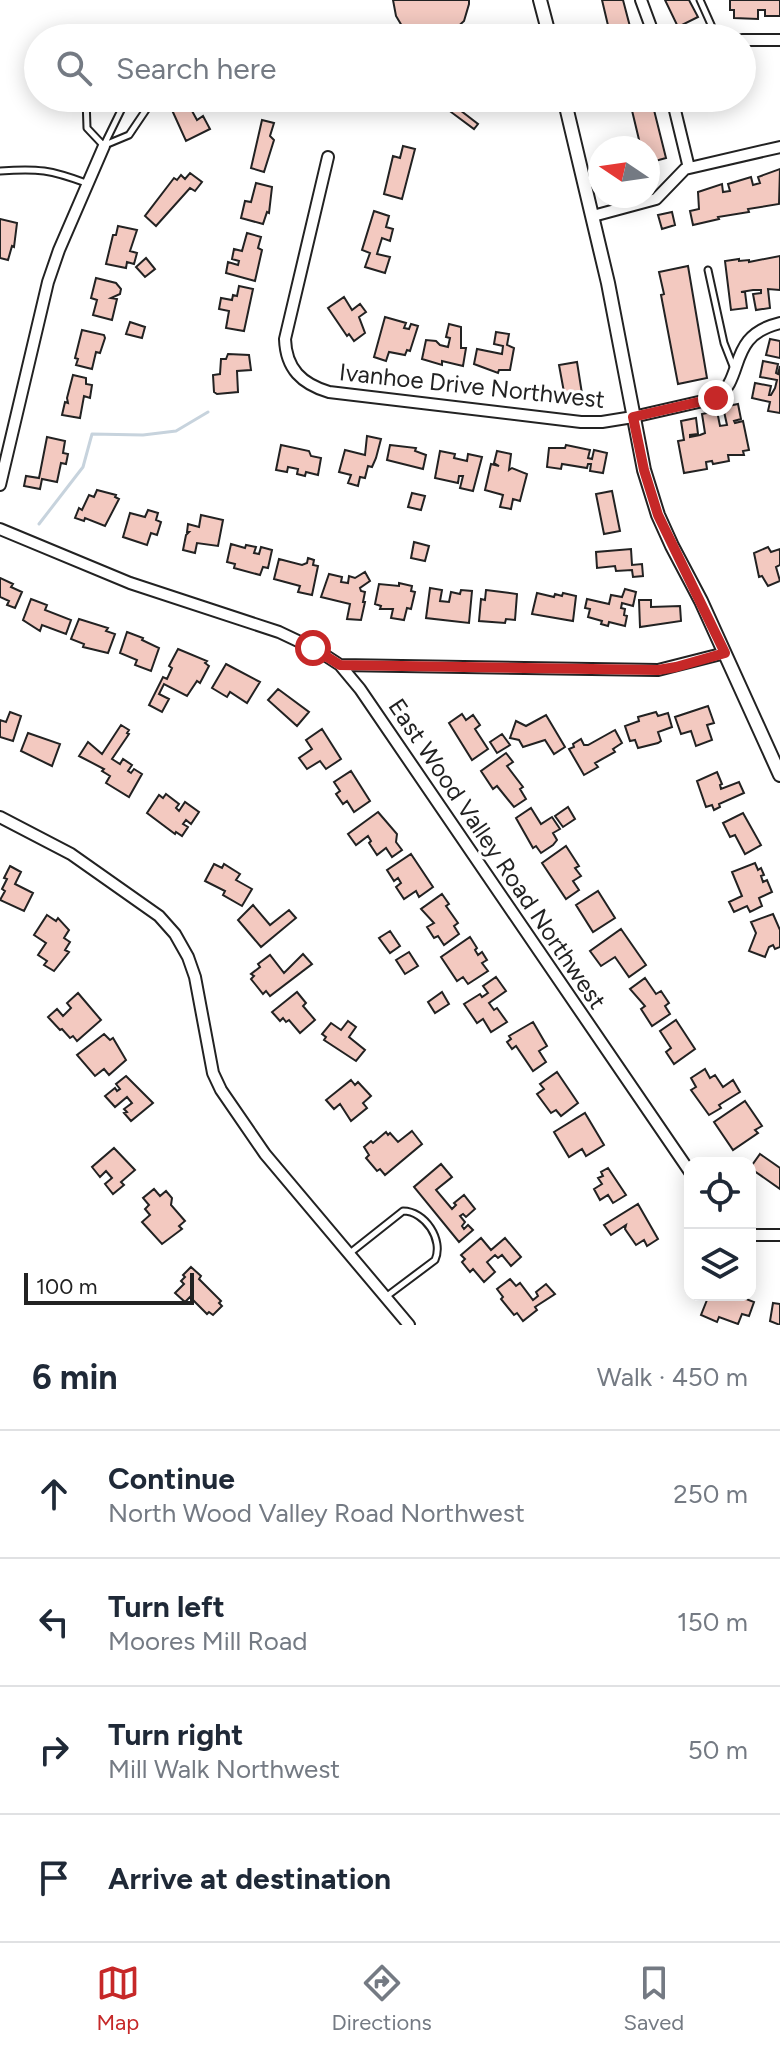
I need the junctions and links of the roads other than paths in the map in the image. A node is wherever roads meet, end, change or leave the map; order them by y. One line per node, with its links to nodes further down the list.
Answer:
1 (540, 0): 4 (street)
2 (641, 0): 5 (street)
3 (700, 0): 6 (lane)
4 (546, 24)
5 (650, 24)
6 (711, 24)
7 (756, 40): 8 (street)
8 (780, 40)
9 (86, 112): 14 (lane)
10 (120, 112): 14 (lane)
11 (145, 112): 14 (lane)
12 (567, 112): 20 (street)
13 (675, 112): 17 (street)
14 (104, 146): 19 (street)
15 (780, 147): 17 (street)
16 (328, 157): 24 (street, Ivanhoe Drive Northwest)
17 (689, 168): 20 (street)
18 (0, 171): 19 (lane)
19 (87, 184): 25 (street)
20 (593, 216): 24 (street)
21 (708, 270): 23 (lane)
22 (780, 323): 23 (street, Ivanhoe Drive Northwest)
23 (734, 367): 24 (street, Ivanhoe Drive Northwest)
24 (633, 417): 27 (street)
25 (0, 485)
26 (0, 529): 28 (street, East Wood Valley Road Northwest)
27 (725, 653): 28 (street); 29 (street)
28 (340, 665): 31 (street, East Wood Valley Road Northwest)
29 (780, 775)
30 (0, 817): 34 (street)
31 (684, 1163)
32 (756, 1235): 33 (street)
33 (780, 1235)
34 (350, 1253): 35 (street); 35 (lane)
35 (387, 1296): 36 (street)
36 (409, 1325)

